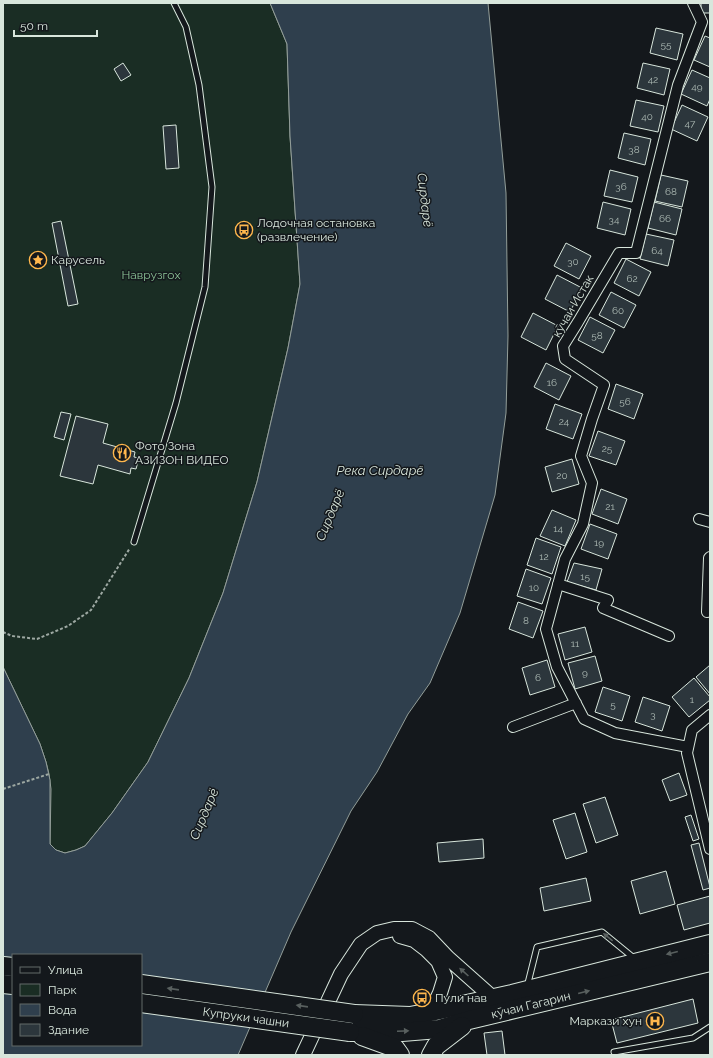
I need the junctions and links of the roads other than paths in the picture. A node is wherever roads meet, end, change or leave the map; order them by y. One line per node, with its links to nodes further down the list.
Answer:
1 (174, 3): 6 (lane)
2 (693, 3): 3 (street, кӯчаи Истак)
3 (706, 22): 8 (street, кӯчаи Истак)
4 (699, 519): 5 (street)
5 (710, 522)
6 (134, 542)
7 (710, 557): 9 (street)
8 (558, 584): 10 (street); 11 (street, кӯчаи Истак)
9 (707, 612)
10 (669, 636)
11 (576, 703): 13 (street); 14 (street, кӯчаи Истак)
12 (710, 715): 14 (street)
13 (513, 727)
14 (688, 747): 15 (street)
15 (710, 849)
16 (710, 944): 17 (highway, кӯчаи Гагарин, one-way to 17)
17 (639, 962): 20 (highway, кӯчаи Гагарин); 20 (lane, one-way to 20)
18 (710, 962): 24 (highway, кӯчаи Гагарин, one-way to 18)
19 (142, 984): 23 (highway, кӯчаи Гагарин, one-way to 19, bridge)
20 (519, 992): 21 (highway, кӯчаи Гагарин)
21 (493, 998): 23 (highway, кӯчаи Гагарин); 28 (main road, one-way to 28)
22 (142, 1003): 26 (highway, Купруки чашни, bridge)
23 (431, 1012): 29 (main road)
24 (469, 1020): 26 (highway, кӯчаи Гагарин, one-way to 24); 31 (highway)
25 (710, 1027): 27 (lane)
26 (350, 1032): 30 (highway)
27 (614, 1052)
28 (303, 1055)
29 (311, 1055)
30 (400, 1055)
31 (431, 1055)

